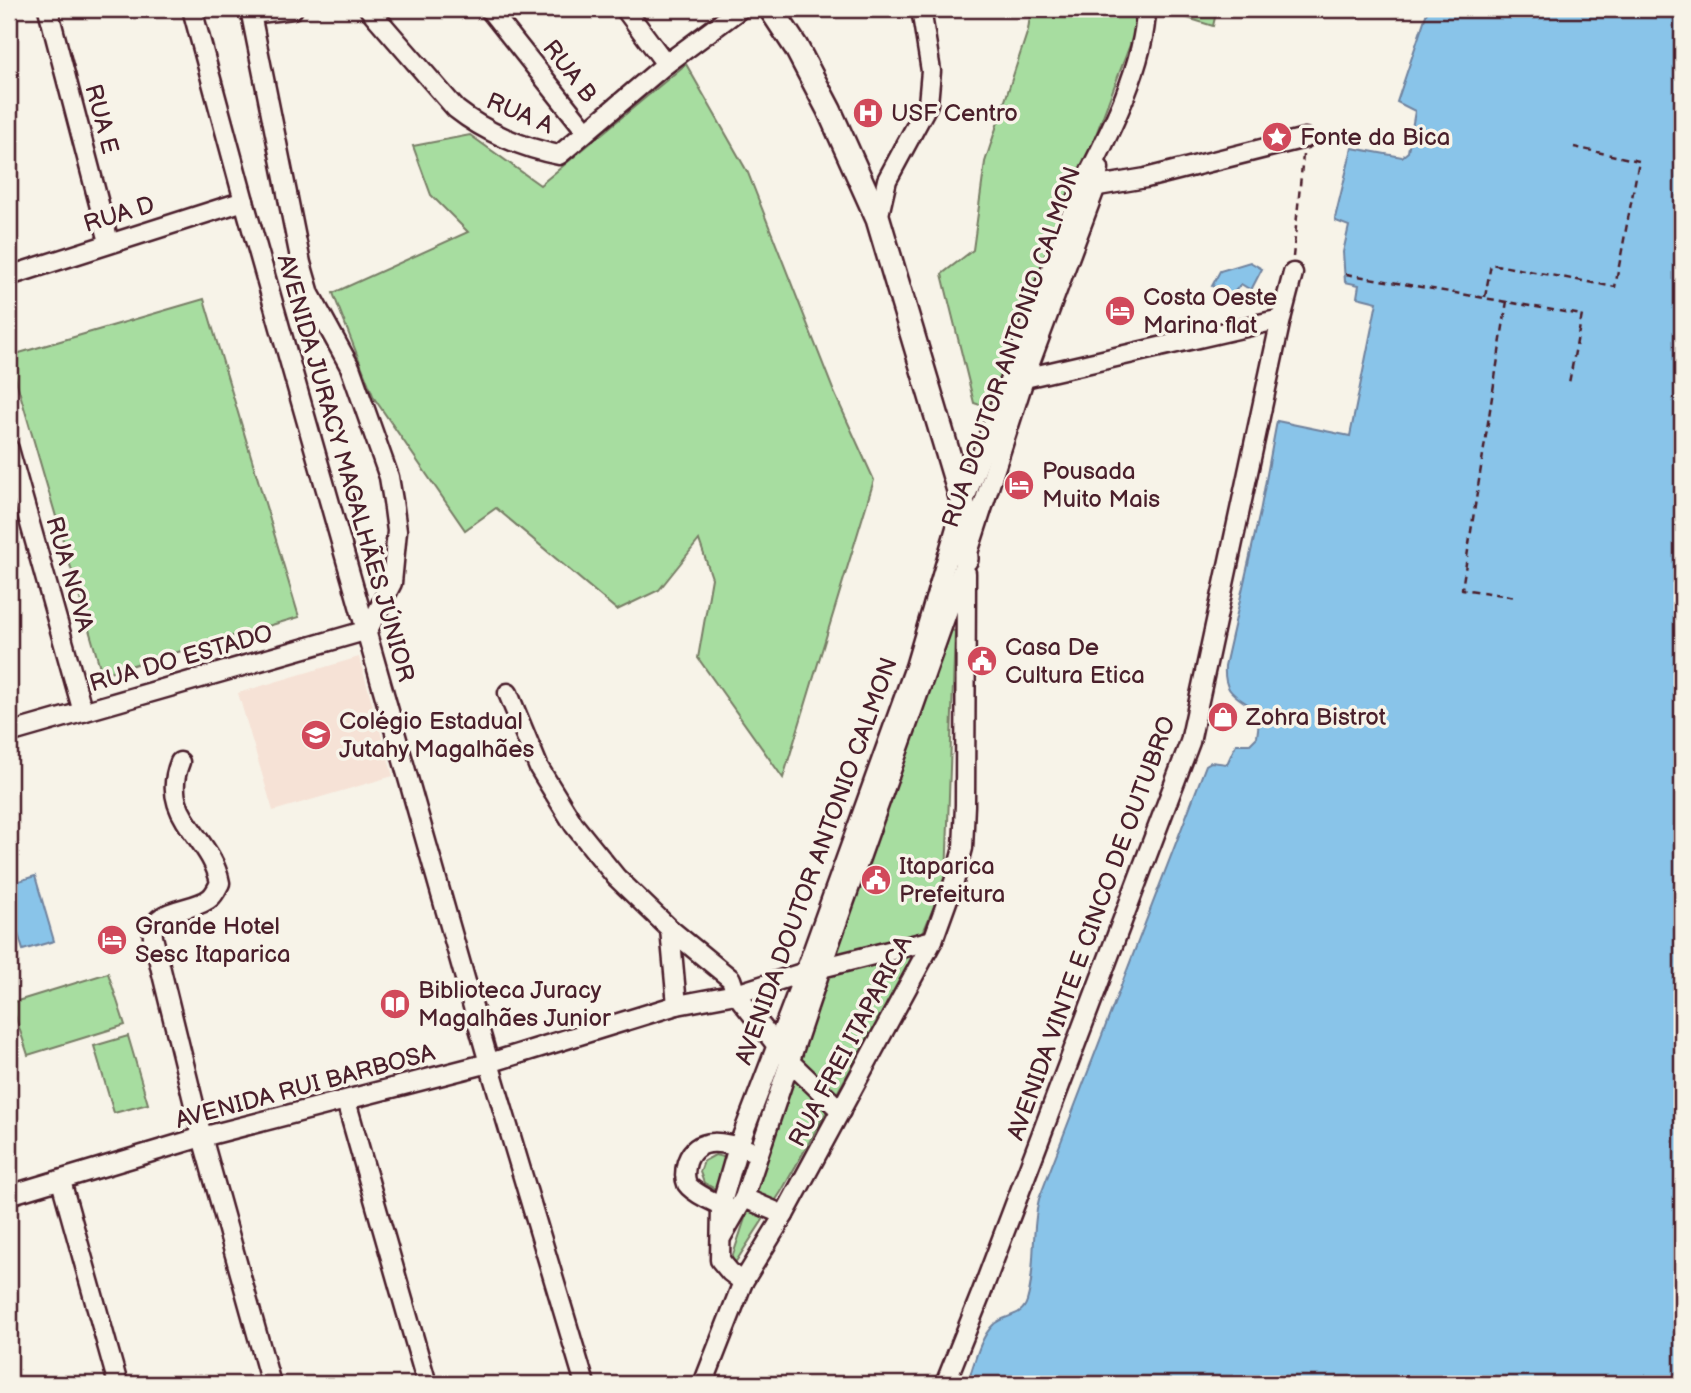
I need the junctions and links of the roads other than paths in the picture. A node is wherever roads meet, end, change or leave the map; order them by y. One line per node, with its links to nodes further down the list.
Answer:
1 (48, 9): 18 (street, RUA E)
2 (192, 9): 16 (street, AVENIDA JURACY MAGALHÃES JÚNIOR)
3 (293, 9): 11 (street)
4 (369, 9): 13 (street, RUA A)
5 (489, 9): 13 (street, RUA B)
6 (625, 9): 12 (street)
7 (740, 9): 12 (street, RUA A)
8 (771, 9): 17 (main road)
9 (921, 9): 17 (street)
10 (1146, 9): 15 (street, RUA DOUTOR ANTONIO CALMON)
11 (251, 11): 26 (street)
12 (666, 64): 13 (street, RUA A)
13 (586, 131)
14 (1305, 138): 15 (street)
15 (1089, 188): 22 (street, RUA DOUTOR ANTONIO CALMON)
16 (244, 201): 18 (street, RUA D); 26 (street, AVENIDA JURACY MAGALHÃES JÚNIOR)
17 (878, 219): 24 (main road)
18 (109, 242): 20 (street, RUA D)
19 (1293, 273): 21 (street, AVENIDA VINTE E CINCO DE OUTUBRO)
20 (9, 276)
21 (1281, 319): 22 (street); 55 (street, AVENIDA VINTE E CINCO DE OUTUBRO)
22 (1017, 380): 24 (street, RUA DOUTOR ANTONIO CALMON); 25 (street, RUA DOUTOR ANTONIO CALMON)
23 (9, 449): 29 (street, RUA NOVA)
24 (963, 504): 25 (main road); 27 (street, AVENIDA DOUTOR ANTONIO CALMON)
25 (966, 559): 27 (street, AVENIDA DOUTOR ANTONIO CALMON); 33 (street, RUA FREI ITAPARICA)
26 (368, 630): 29 (street, RUA DO ESTADO); 39 (street, AVENIDA JURACY MAGALHÃES JÚNIOR)
27 (920, 669): 34 (street, AVENIDA DOUTOR ANTONIO CALMON)
28 (508, 693): 32 (street)
29 (83, 712): 30 (street, RUA DO ESTADO)
30 (9, 733)
31 (180, 762): 42 (street)
32 (670, 929): 35 (street); 36 (street)
33 (933, 940): 34 (street, AVENIDA RUI BARBOSA); 41 (street, RUA FREI ITAPARICA)
34 (813, 970): 35 (street, AVENIDA RUI BARBOSA); 37 (street, AVENIDA DOUTOR ANTONIO CALMON); 38 (street, AVENIDA DOUTOR ANTONIO CALMON)
35 (736, 994): 36 (street, AVENIDA RUI BARBOSA); 37 (street)
36 (677, 1005): 39 (street, AVENIDA RUI BARBOSA)
37 (776, 1042): 38 (street); 43 (street, AVENIDA DOUTOR ANTONIO CALMON)
38 (789, 1060): 41 (street); 44 (street, AVENIDA DOUTOR ANTONIO CALMON)
39 (489, 1063): 40 (street, AVENIDA RUI BARBOSA); 53 (street, AVENIDA JURACY MAGALHÃES JÚNIOR)
40 (346, 1101): 42 (street, AVENIDA RUI BARBOSA); 52 (street)
41 (841, 1111): 48 (street, RUA FREI ITAPARICA)
42 (202, 1137): 45 (street, AVENIDA RUI BARBOSA); 51 (street)
43 (738, 1147): 44 (street); 47 (street, AVENIDA DOUTOR ANTONIO CALMON); 47 (street)
44 (759, 1153): 47 (street, AVENIDA DOUTOR ANTONIO CALMON)
45 (61, 1181): 46 (street, AVENIDA RUI BARBOSA); 50 (street)
46 (9, 1195)
47 (734, 1205): 48 (street); 49 (street, AVENIDA DOUTOR ANTONIO CALMON)
48 (783, 1215): 49 (street, RUA FREI ITAPARICA)
49 (743, 1282): 54 (street, RUA FREI ITAPARICA)
50 (118, 1384)
51 (271, 1384)
52 (426, 1384)
53 (585, 1384)
54 (704, 1384)
55 (945, 1384)

